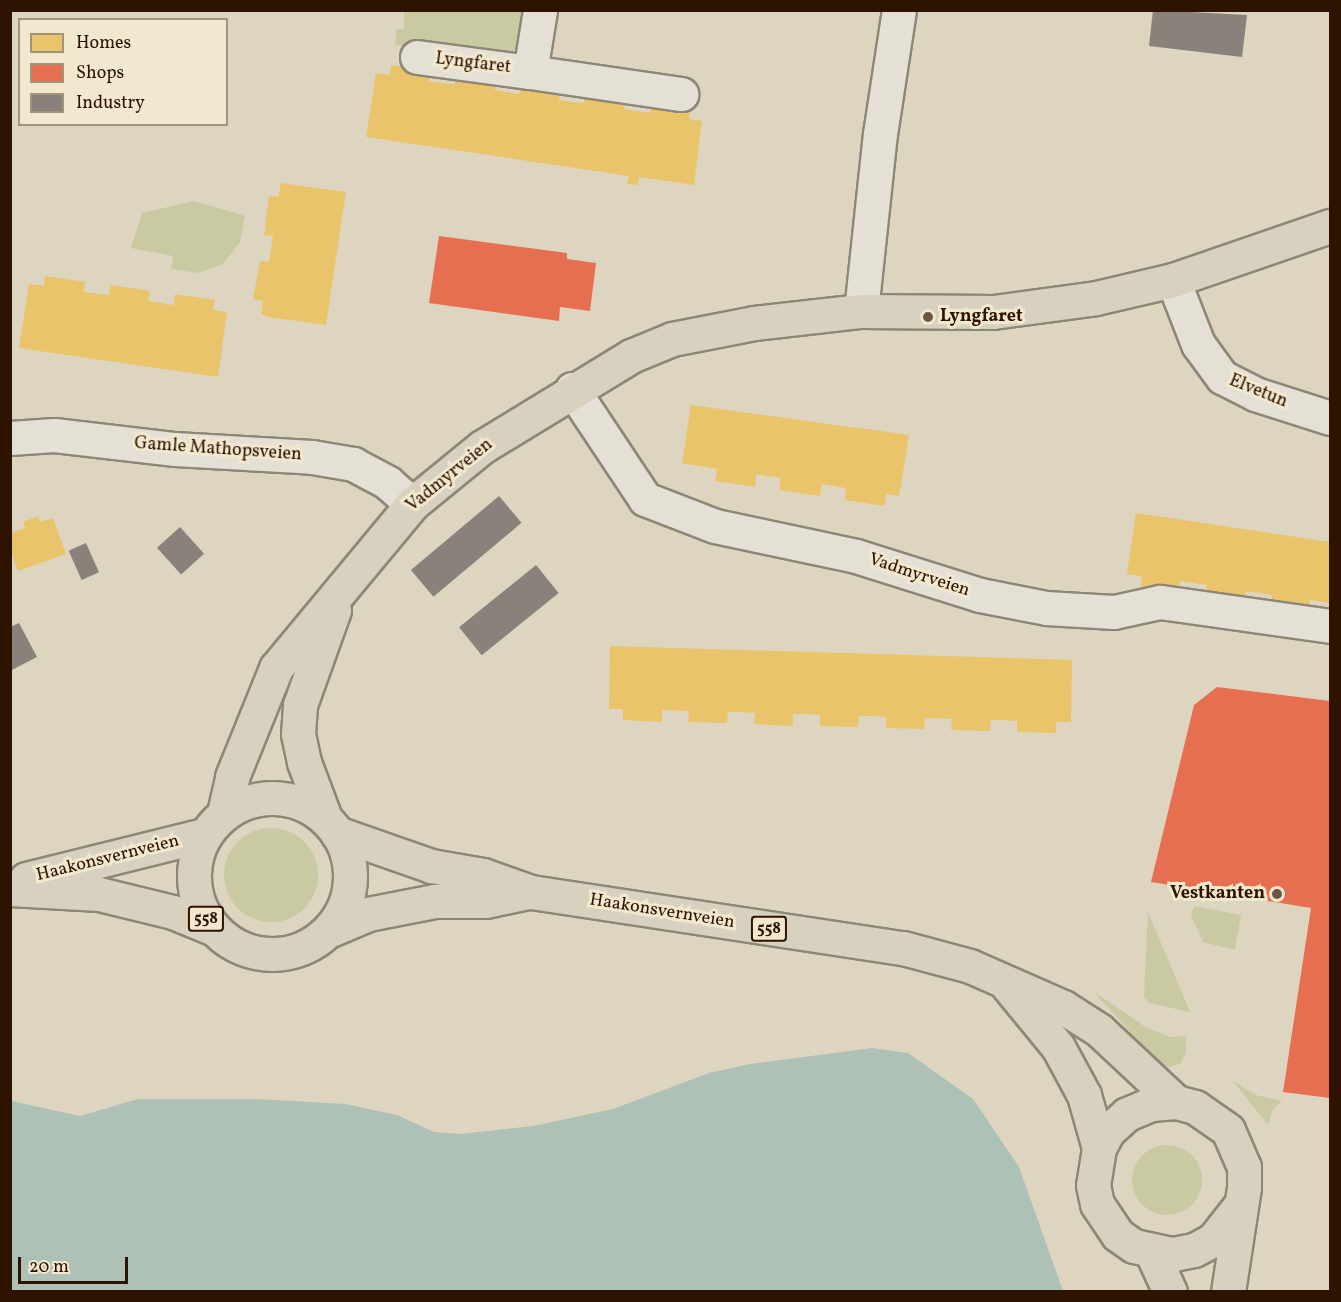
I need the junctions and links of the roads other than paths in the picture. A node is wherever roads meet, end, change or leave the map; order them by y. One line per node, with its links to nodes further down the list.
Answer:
1 (540, 10): 4 (street, Lyngfaret)
2 (899, 10): 8 (street)
3 (417, 57): 4 (street, Lyngfaret)
4 (530, 72): 5 (street, Lyngfaret)
5 (681, 94)
6 (1330, 226): 7 (main road, Vadmyrveien)
7 (1173, 280): 8 (main road, Vadmyrveien); 10 (street, Elvetun)
8 (861, 311): 9 (main road, Vadmyrveien)
9 (572, 389): 12 (main road, Vadmyrveien); 14 (street, Vadmyrveien)
10 (1330, 418)
11 (10, 438): 12 (street, Gamle Mathopsveien)
12 (412, 504): 13 (main road, Vadmyrveien)
13 (346, 584): 15 (main road, Vadmyrveien); 16 (main road, Vadmyrveien)
14 (1330, 626)
15 (214, 824): 16 (main road, 558); 17 (main road, Haakonsvernveien / 558); 20 (main road, 558)
16 (331, 826): 19 (main road, Haakonsvernveien / 558); 21 (main road, 558)
17 (10, 882)
18 (10, 889): 20 (main road, Haakonsvernveien / 558)
19 (531, 892): 21 (main road, Haakonsvernveien / 558); 22 (main road, Haakonsvernveien / 558)
20 (212, 928): 21 (main road, 558)
21 (328, 931)
22 (1003, 980): 23 (main road, Haakonsvernveien / 558); 24 (main road, Haakonsvernveien / 558)
23 (1176, 1102): 24 (main road, 558); 25 (main road, 558)
24 (1099, 1148): 26 (main road, 558)
25 (1239, 1207): 26 (main road); 28 (main road, 558)
26 (1152, 1253): 27 (main road)
27 (1170, 1292)
28 (1228, 1292)

